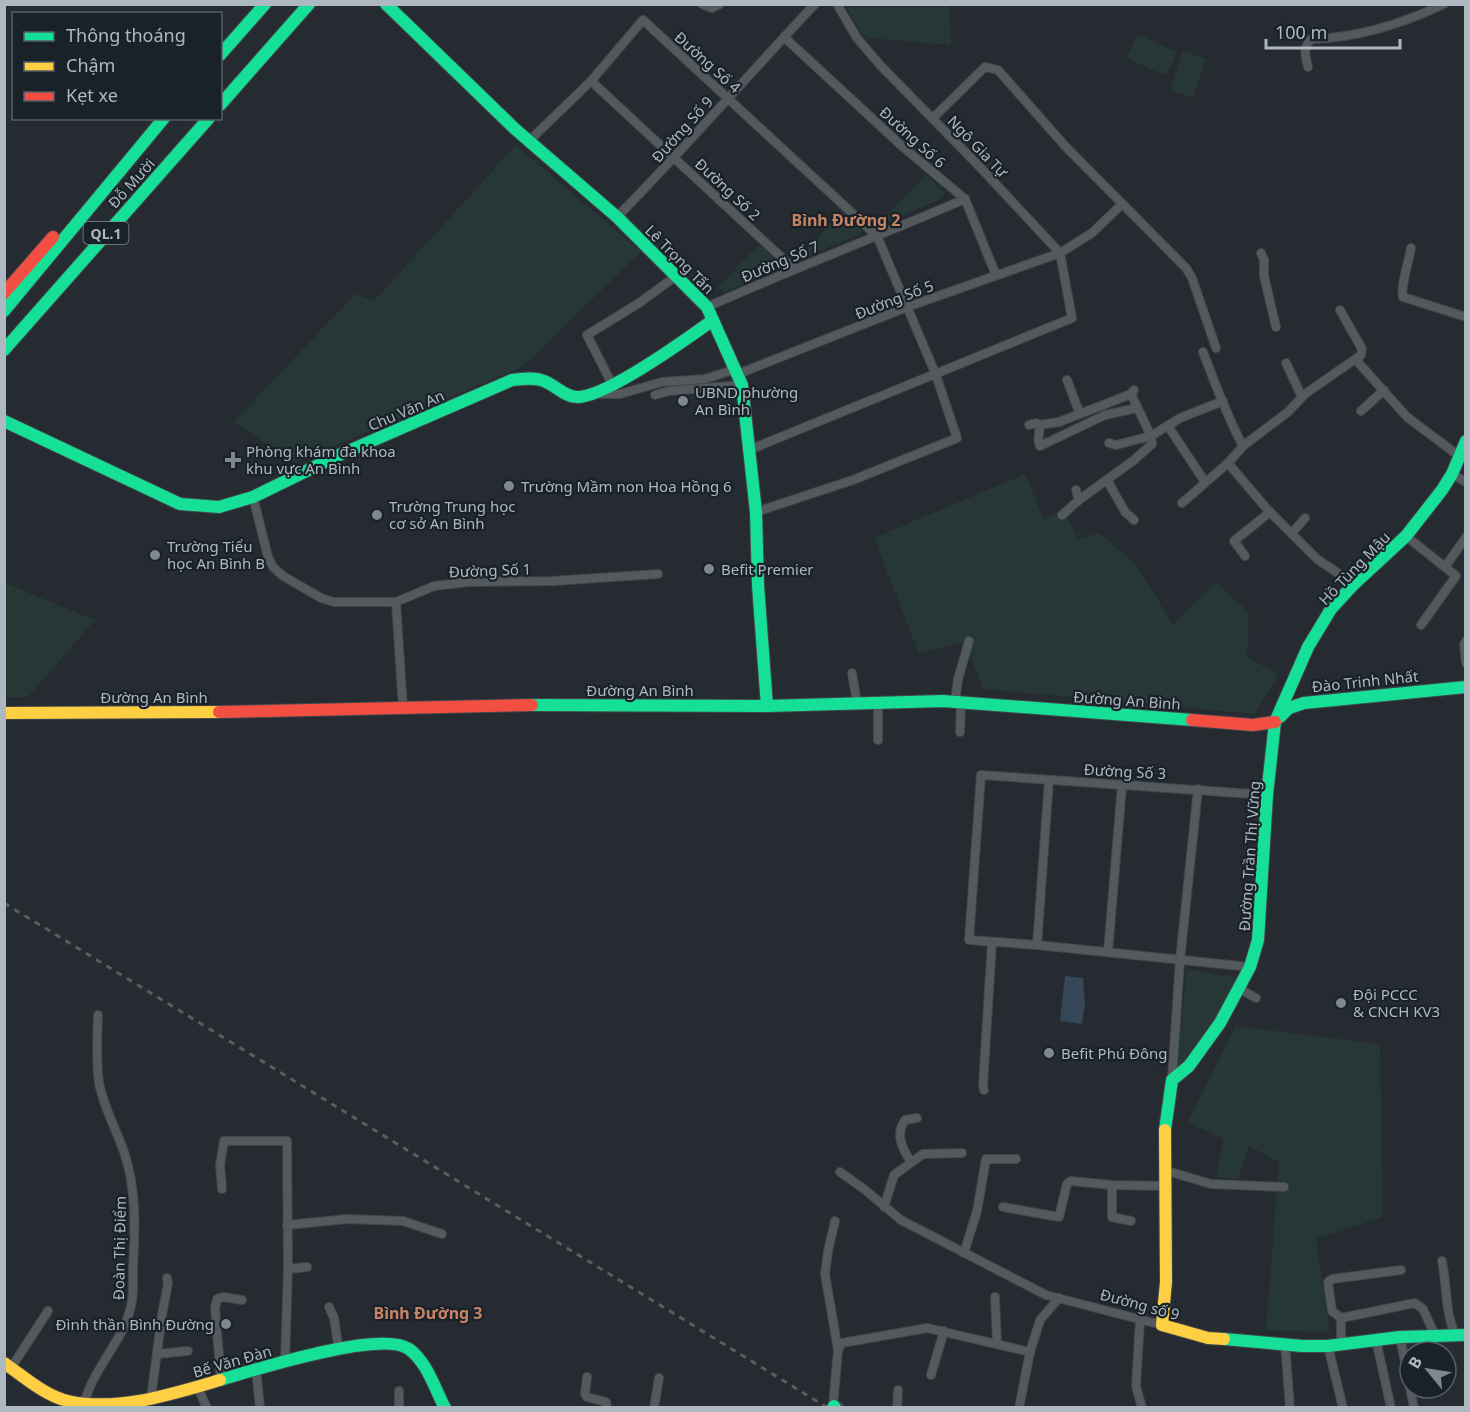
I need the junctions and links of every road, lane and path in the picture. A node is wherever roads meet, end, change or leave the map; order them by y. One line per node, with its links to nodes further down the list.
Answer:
1 (253, 4): 12 (main road)
2 (266, 4): 13 (main road)
3 (296, 4): 16 (main road)
4 (309, 4): 18 (main road)
5 (386, 4): 24 (main road, Lê Trọng Tấn)
6 (702, 4): 7 (street)
7 (720, 4)
8 (815, 4): 11 (street, Đường Số 9)
9 (837, 4): 19 (street, Ngô Gia Tự)
10 (1444, 4): 14 (street)
11 (784, 37): 17 (street, Đường Số 9); 26 (street, Đường Số 6)
12 (222, 41)
13 (222, 53)
14 (1308, 67)
15 (591, 81): 17 (street, Đường Số 4); 24 (street, Đường Số 4); 25 (street, Đường Số 2)
16 (222, 88)
17 (728, 98): 25 (street, Đường Số 9); 29 (street, Đường Số 4)
18 (222, 103)
19 (933, 118): 27 (street); 31 (street, Ngô Gia Tự)
20 (153, 120): 36 (main road, Đỗ Mười / QL.1)
21 (162, 120): 40 (main road, Đỗ Mười / QL.1)
22 (194, 120): 44 (main road, Đỗ Mười / QL.1)
23 (207, 120): 46 (main road, Đỗ Mười / QL.1)
24 (529, 141): 28 (main road, Lê Trọng Tấn)
25 (675, 159): 28 (street, Đường Số 9); 33 (street, Đường Số 2)
26 (965, 200): 29 (street, Đường Số 7); 34 (street, Đường Số 6)
27 (1121, 205): 31 (street, Đường Số 5); 45 (street)
28 (617, 217): 35 (main road, Lê Trọng Tấn)
29 (878, 236): 33 (street, Đường Số 7); 38 (street)
30 (1411, 248): 41 (street)
31 (1060, 253): 34 (street, Đường Số 5); 50 (street)
32 (1261, 253): 43 (street)
33 (794, 268): 37 (street, Đường Số 7)
34 (996, 275): 38 (street, Đường Số 5)
35 (676, 276): 37 (main road, Lê Trọng Tấn); 53 (street)
36 (4, 293)
37 (707, 307): 42 (main road, Lê Trọng Tấn)
38 (907, 307): 50 (street); 51 (street, Đường Số 5)
39 (1340, 310): 48 (street)
40 (4, 311)
41 (1466, 317)
42 (712, 320): 51 (main road, Lê Trọng Tấn); 53 (main road)
43 (1276, 327)
44 (4, 336)
45 (1216, 348)
46 (4, 350)
47 (1203, 352): 58 (street)
48 (1356, 360): 54 (street); 57 (street)
49 (1286, 363): 57 (street)
50 (936, 375): 70 (street); 81 (street)
51 (739, 376): 55 (street); 56 (street); 70 (main road, Lê Trọng Tấn)
52 (1068, 380): 61 (street)
53 (612, 384): 55 (main road)
54 (1384, 390): 60 (street); 71 (street)
55 (595, 394): 78 (main road, Chu Văn An)
56 (655, 395)
57 (1302, 397): 69 (street)
58 (1223, 401): 65 (street); 69 (street)
59 (1137, 408): 61 (street); 64 (street); 66 (street)
60 (1361, 411)
61 (1080, 414): 64 (street)
62 (4, 421): 78 (main road, Chu Văn An)
63 (1029, 424): 64 (street)
64 (1039, 426)
65 (1168, 426): 66 (street); 75 (street)
66 (1151, 436): 68 (street); 74 (street)
67 (1466, 441): 71 (main road, Hồ Tùng Mậu)
68 (1108, 443)
69 (1243, 446): 72 (street)
70 (749, 450): 81 (main road, Lê Trọng Tấn)
71 (1459, 456): 73 (main road, Hồ Tùng Mậu)
72 (1228, 463): 75 (street); 82 (street)
73 (1452, 474): 76 (street); 87 (main road, Hồ Tùng Mậu)
74 (1107, 480): 79 (street); 85 (street)
75 (1205, 482): 80 (street)
76 (1466, 482)
77 (1076, 490): 79 (street)
78 (253, 497): 93 (street)
79 (1079, 500): 83 (street)
80 (1182, 503)
81 (756, 512): 103 (main road, Lê Trọng Tấn)
82 (1270, 512): 86 (street); 89 (street)
83 (1062, 515)
84 (1305, 518): 86 (street)
85 (1134, 520)
86 (1292, 533): 92 (street)
87 (1406, 536): 90 (street); 92 (main road, Hồ Tùng Mậu)
88 (1466, 537): 90 (street)
89 (1245, 556)
90 (1445, 567): 94 (street)
91 (658, 574): 93 (street, Đường Số 1)
92 (1354, 584): 106 (main road, Hồ Tùng Mậu)
93 (396, 602): 104 (street)
94 (1421, 625)
95 (969, 641): 100 (street)
96 (1466, 641): 97 (street)
97 (1466, 663)
98 (852, 673): 101 (street)
99 (1466, 687): 106 (main road, Đào Trinh Nhất)
100 (958, 702): 102 (main road, Đường An Bình); 106 (main road, Đường An Bình); 107 (street)
101 (857, 703): 102 (main road, Đường An Bình); 103 (main road, Đường An Bình)
102 (878, 703): 108 (street)
103 (767, 706): 104 (main road, Đường An Bình)
104 (403, 708): 105 (main road, Đường An Bình)
105 (4, 713)
106 (1275, 722): 112 (main road, Đường Trần Thị Vững)
107 (960, 732)
108 (878, 740)
109 (1049, 780): 110 (street, Đường Số 3); 113 (street, Đường Số 3); 114 (street)
110 (1122, 785): 111 (street, Đường Số 3); 115 (street)
111 (1198, 789): 112 (street, Đường Số 3); 116 (street)
112 (1267, 795): 117 (main road, Đường Trần Thị Vững)
113 (992, 942): 114 (street); 122 (street)
114 (1036, 945): 115 (street)
115 (1108, 952): 116 (street)
116 (1180, 960): 117 (street); 121 (street)
117 (1250, 967): 118 (main road, Đường Trần Thị Vững)
118 (1240, 988): 119 (street); 121 (main road, Đường Trần Thị Vững)
119 (1256, 998)
120 (98, 1015): 178 (street, Đoàn Thị Điểm)
121 (1172, 1080): 127 (main road)
122 (984, 1090)
123 (918, 1118): 126 (street)
124 (962, 1153): 126 (street)
125 (1016, 1159): 139 (street)
126 (911, 1162): 133 (street)
127 (1164, 1170): 130 (main road); 131 (street)
128 (840, 1172): 133 (street, Đường số 9)
129 (1112, 1185): 130 (street); 134 (street); 136 (street)
130 (1164, 1186): 152 (main road)
131 (1284, 1187)
132 (222, 1189): 137 (street)
133 (884, 1207): 139 (street, Đường số 9)
134 (1003, 1207)
135 (835, 1221): 162 (street)
136 (1131, 1221)
137 (287, 1225): 138 (street); 142 (street)
138 (442, 1234)
139 (964, 1253): 146 (street, Đường số 9)
140 (1442, 1261): 155 (street)
141 (307, 1267): 142 (street)
142 (288, 1269): 167 (street)
143 (1401, 1270): 150 (street)
144 (167, 1278): 166 (street)
145 (995, 1297): 158 (street)
146 (1059, 1298): 151 (street, Đường số 9); 165 (street)
147 (242, 1300): 173 (street)
148 (329, 1307): 164 (street)
149 (48, 1311): 168 (street)
150 (1341, 1318): 154 (street); 160 (street)
151 (1140, 1320): 152 (street, Đường số 9); 188 (street)
152 (1162, 1325): 159 (main road, Đường số 9)
153 (944, 1331): 158 (street); 162 (street); 170 (street)
154 (1435, 1335): 155 (main road, Đường số 9); 156 (main road, Đường số 9)
155 (1460, 1335)
156 (1400, 1337): 157 (main road, Đường số 9); 192 (street)
157 (1376, 1340): 160 (main road, Đường số 9); 191 (street)
158 (996, 1344): 165 (street)
159 (1285, 1344): 161 (main road, Đường số 9); 189 (street)
160 (1341, 1345): 161 (main road, Đường số 9)
161 (1328, 1346): 190 (street)
162 (838, 1350): 185 (street)
163 (188, 1351): 166 (street)
164 (339, 1351): 167 (main road, Bế Văn Đàn); 182 (main road, Bế Văn Đàn)
165 (1030, 1352): 187 (street)
166 (157, 1354): 177 (street)
167 (285, 1361): 169 (main road, Bế Văn Đàn)
168 (8, 1365): 178 (main road, Bế Văn Đàn)
169 (256, 1369): 173 (main road, Bế Văn Đàn); 180 (street)
170 (931, 1375)
171 (587, 1377): 183 (street)
172 (659, 1378): 184 (street)
173 (221, 1379): 174 (main road, Bế Văn Đàn)
174 (197, 1386): 177 (main road, Bế Văn Đàn); 179 (street)
175 (898, 1390): 186 (street)
176 (399, 1391): 181 (street)
177 (151, 1398): 178 (main road, Bế Văn Đàn)
178 (84, 1404)
179 (207, 1407)
180 (260, 1407)
181 (399, 1407)
182 (445, 1407)
183 (607, 1407)
184 (654, 1407)
185 (836, 1407)
186 (897, 1407)
187 (1019, 1407)
188 (1142, 1407)
189 (1290, 1407)
190 (1343, 1407)
191 (1391, 1407)
192 (1414, 1407)

